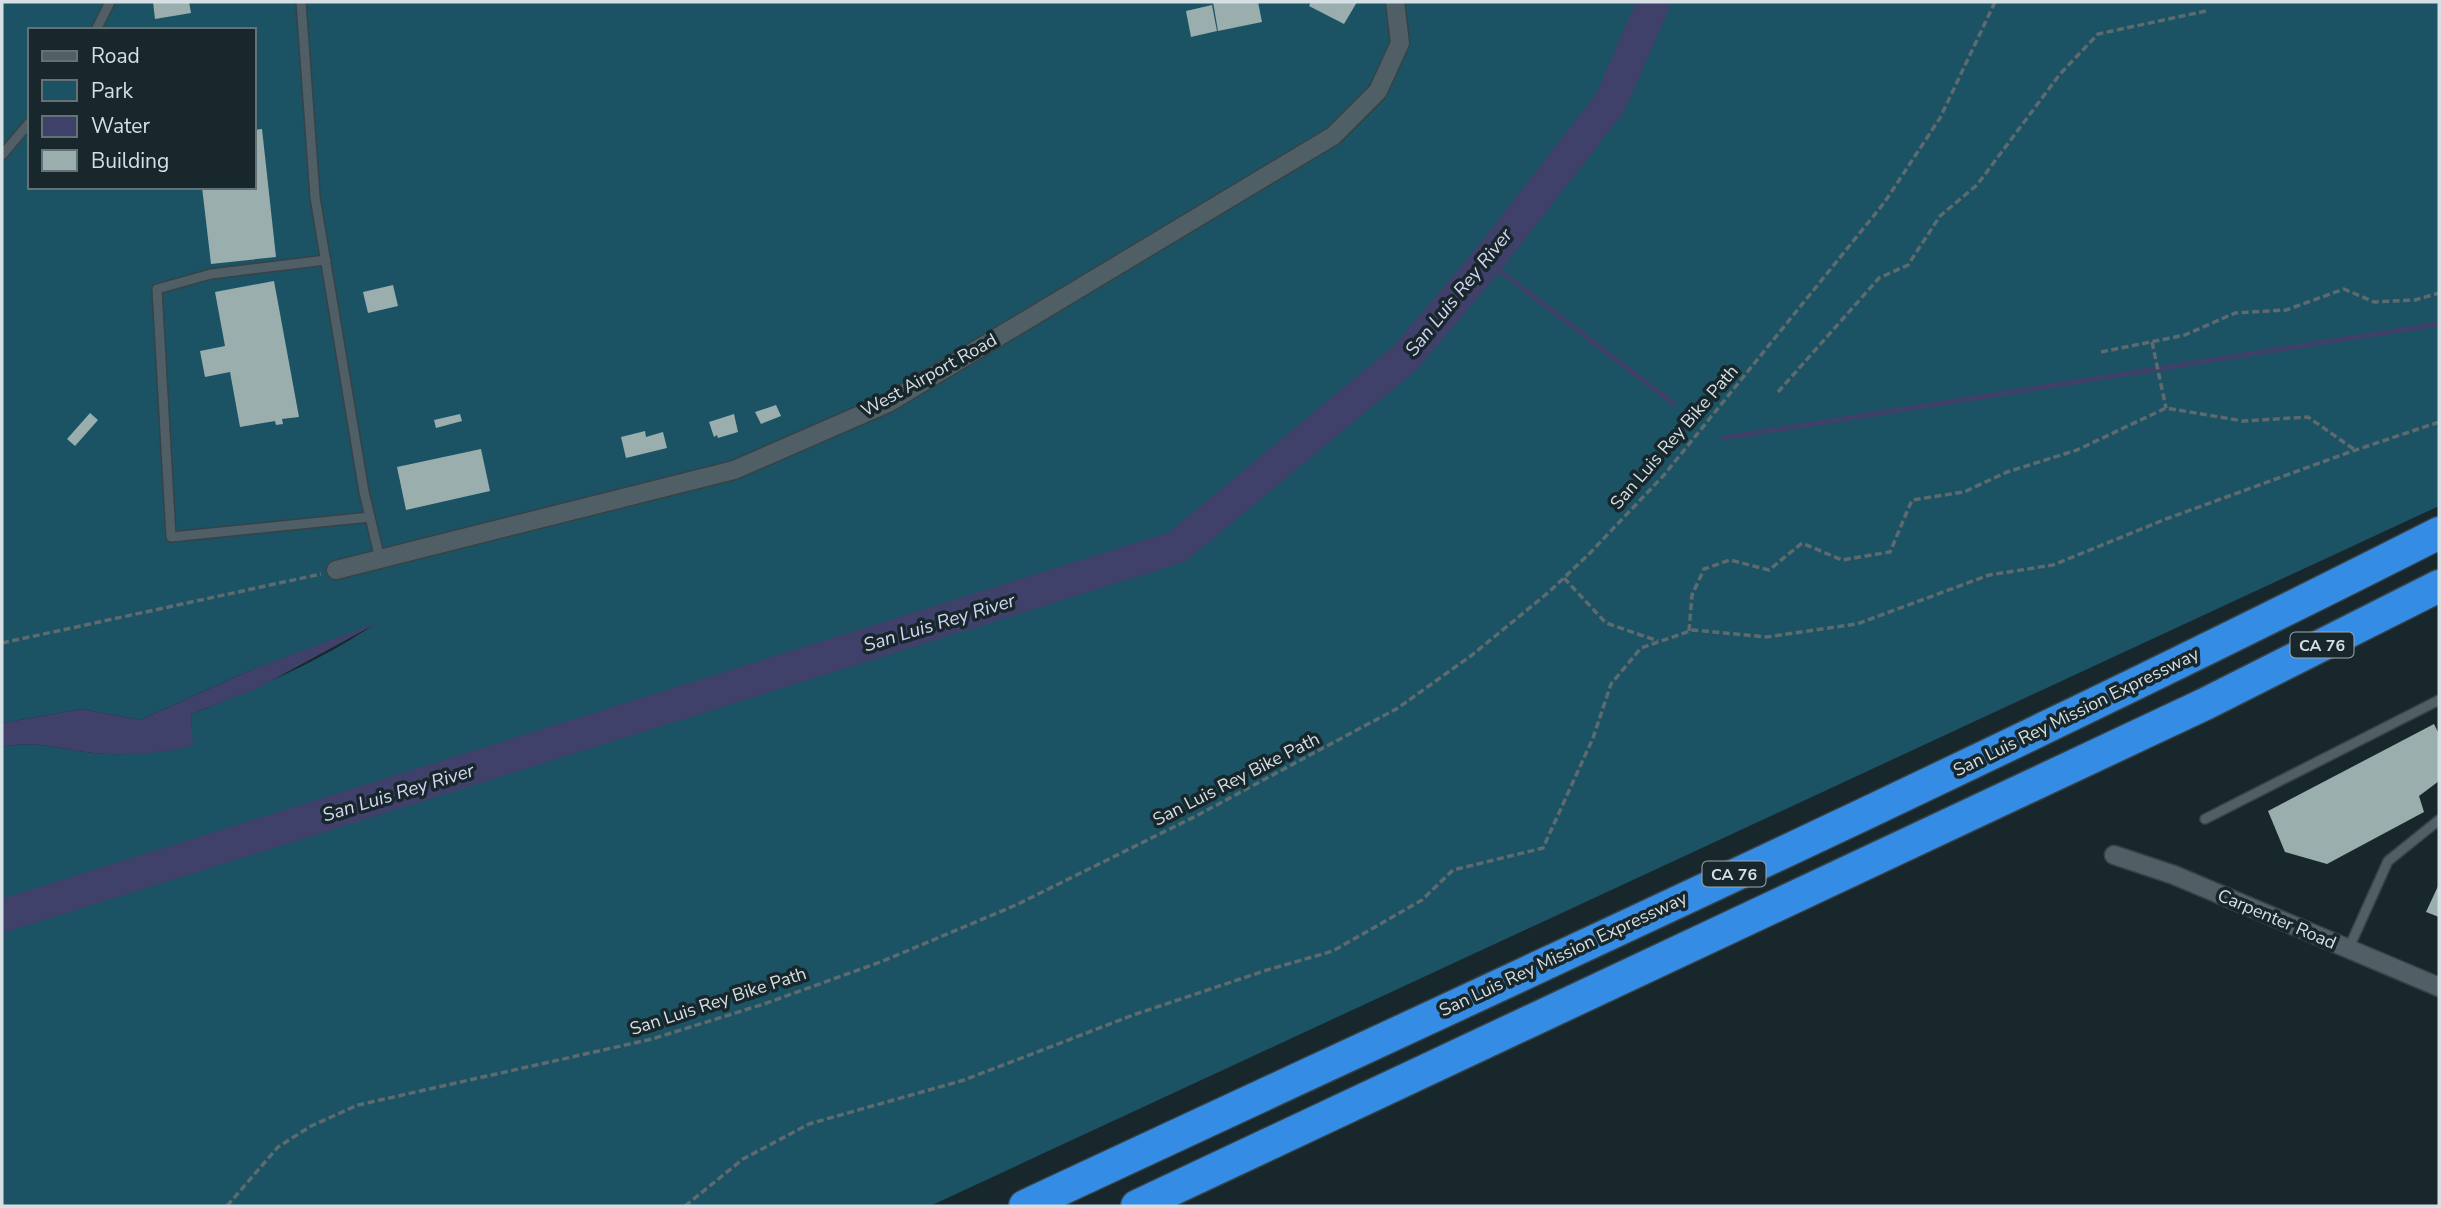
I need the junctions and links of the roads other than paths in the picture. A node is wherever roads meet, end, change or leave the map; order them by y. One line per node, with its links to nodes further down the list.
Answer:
1 (110, 2): 4 (lane)
2 (301, 2): 7 (lane)
3 (1395, 2): 10 (street, West Airport Road)
4 (97, 28)
5 (28, 124): 6 (lane)
6 (2, 155)
7 (326, 260): 8 (lane); 8 (lane)
8 (370, 517): 10 (lane)
9 (2439, 533): 19 (highway, San Luis Rey Mission Expressway / CA 76)
10 (380, 559): 11 (street, West Airport Road)
11 (336, 570)
12 (2439, 586): 20 (highway, CA 76)
13 (2439, 700): 14 (lane)
14 (2205, 819)
15 (2439, 820): 17 (lane)
16 (2114, 855): 17 (street, Carpenter Road)
17 (2348, 950): 18 (street, Carpenter Road)
18 (2439, 988)
19 (1025, 1206)
20 (1137, 1206)

